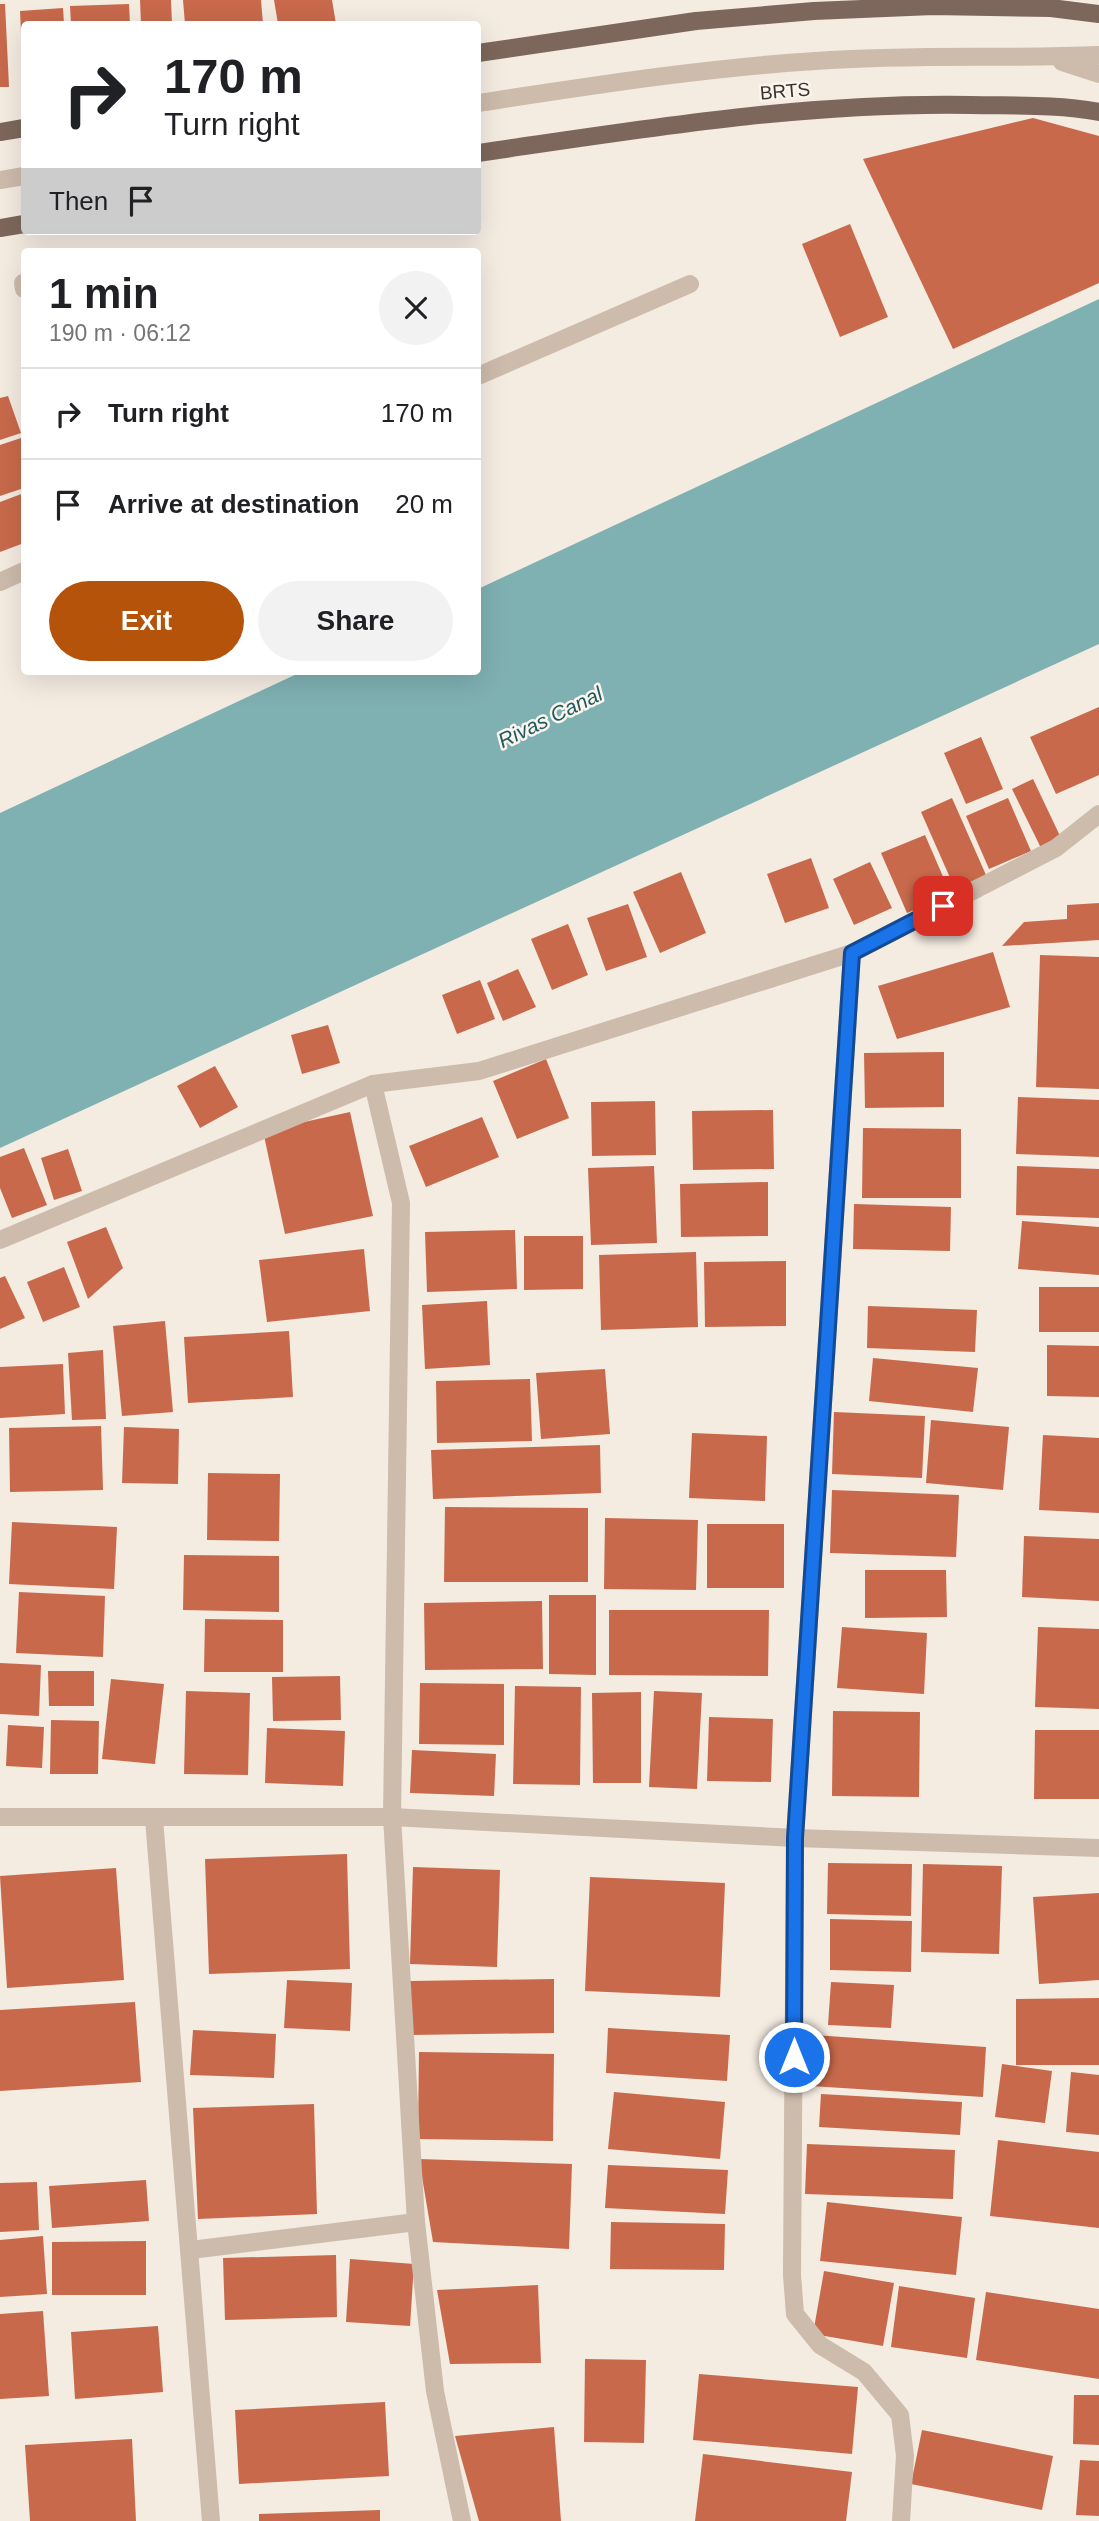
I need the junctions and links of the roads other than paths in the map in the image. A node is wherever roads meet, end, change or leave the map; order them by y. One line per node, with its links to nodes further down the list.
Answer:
1 (1099, 14): 2 (main road)
2 (481, 53)
3 (1099, 55): 4 (street, BRTS)
4 (1049, 57): 5 (street, BRTS); 6 (street, BRTS)
5 (1099, 74)
6 (481, 103)
7 (1099, 112): 10 (main road, BRTS)
8 (21, 128): 9 (main road)
9 (0, 132)
10 (481, 153)
11 (21, 176): 12 (street)
12 (0, 180)
13 (21, 224): 14 (main road)
14 (0, 228)
15 (690, 284): 16 (street)
16 (481, 375)
17 (21, 572): 18 (street)
18 (0, 582)
19 (1099, 814): 20 (street)
20 (852, 953): 21 (street); 26 (street)
21 (373, 1084): 22 (street); 24 (street)
22 (0, 1240)
23 (0, 1817): 25 (street)
24 (392, 1817): 25 (street); 26 (street); 28 (street)
25 (154, 1819): 29 (street)
26 (795, 1838): 27 (street); 32 (street)
27 (1099, 1848)
28 (416, 2222): 29 (street); 31 (street)
29 (191, 2250): 30 (street)
30 (211, 2521)
31 (461, 2521)
32 (901, 2521)

